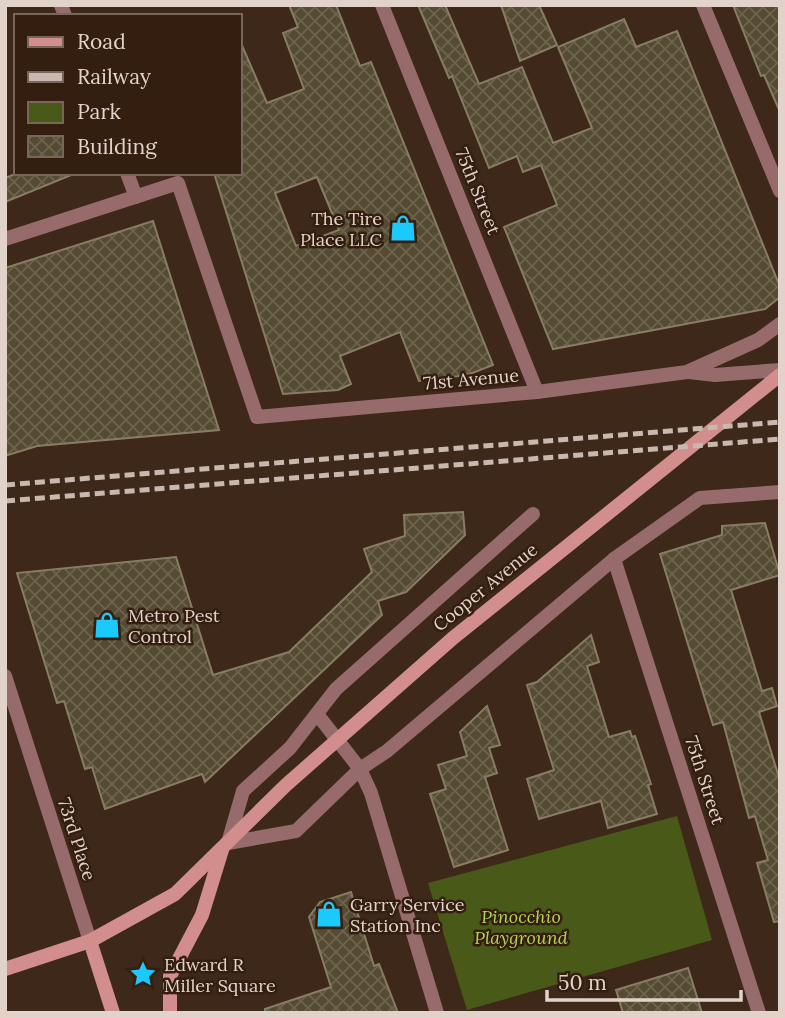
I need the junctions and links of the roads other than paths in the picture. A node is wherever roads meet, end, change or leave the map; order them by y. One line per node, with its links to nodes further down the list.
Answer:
1 (382, 5): 10 (street, 75th Street)
2 (703, 5): 4 (street)
3 (128, 175): 5 (street)
4 (780, 191)
5 (136, 197): 6 (street); 10 (street, 71st Avenue)
6 (5, 239)
7 (780, 324): 8 (street)
8 (687, 372): 9 (street, Cooper Avenue); 10 (street, 71st Avenue)
9 (780, 373): 16 (main road, Cooper Avenue)
10 (537, 392)
11 (780, 492): 13 (street)
12 (533, 514): 15 (street, Cooper Avenue)
13 (614, 559): 17 (street); 24 (street, 75th Street)
14 (5, 676): 19 (street, 73rd Place)
15 (317, 714): 16 (street); 18 (street, Cooper Avenue)
16 (337, 739): 17 (street); 18 (main road, Cooper Avenue)
17 (360, 769): 18 (street); 23 (street)
18 (225, 845): 19 (main road, Cooper Avenue); 22 (main road)
19 (90, 941): 20 (main road, Cooper Avenue); 21 (main road, 73rd Place)
20 (5, 969)
21 (113, 1013)
22 (170, 1013)
23 (438, 1013)
24 (759, 1013)

